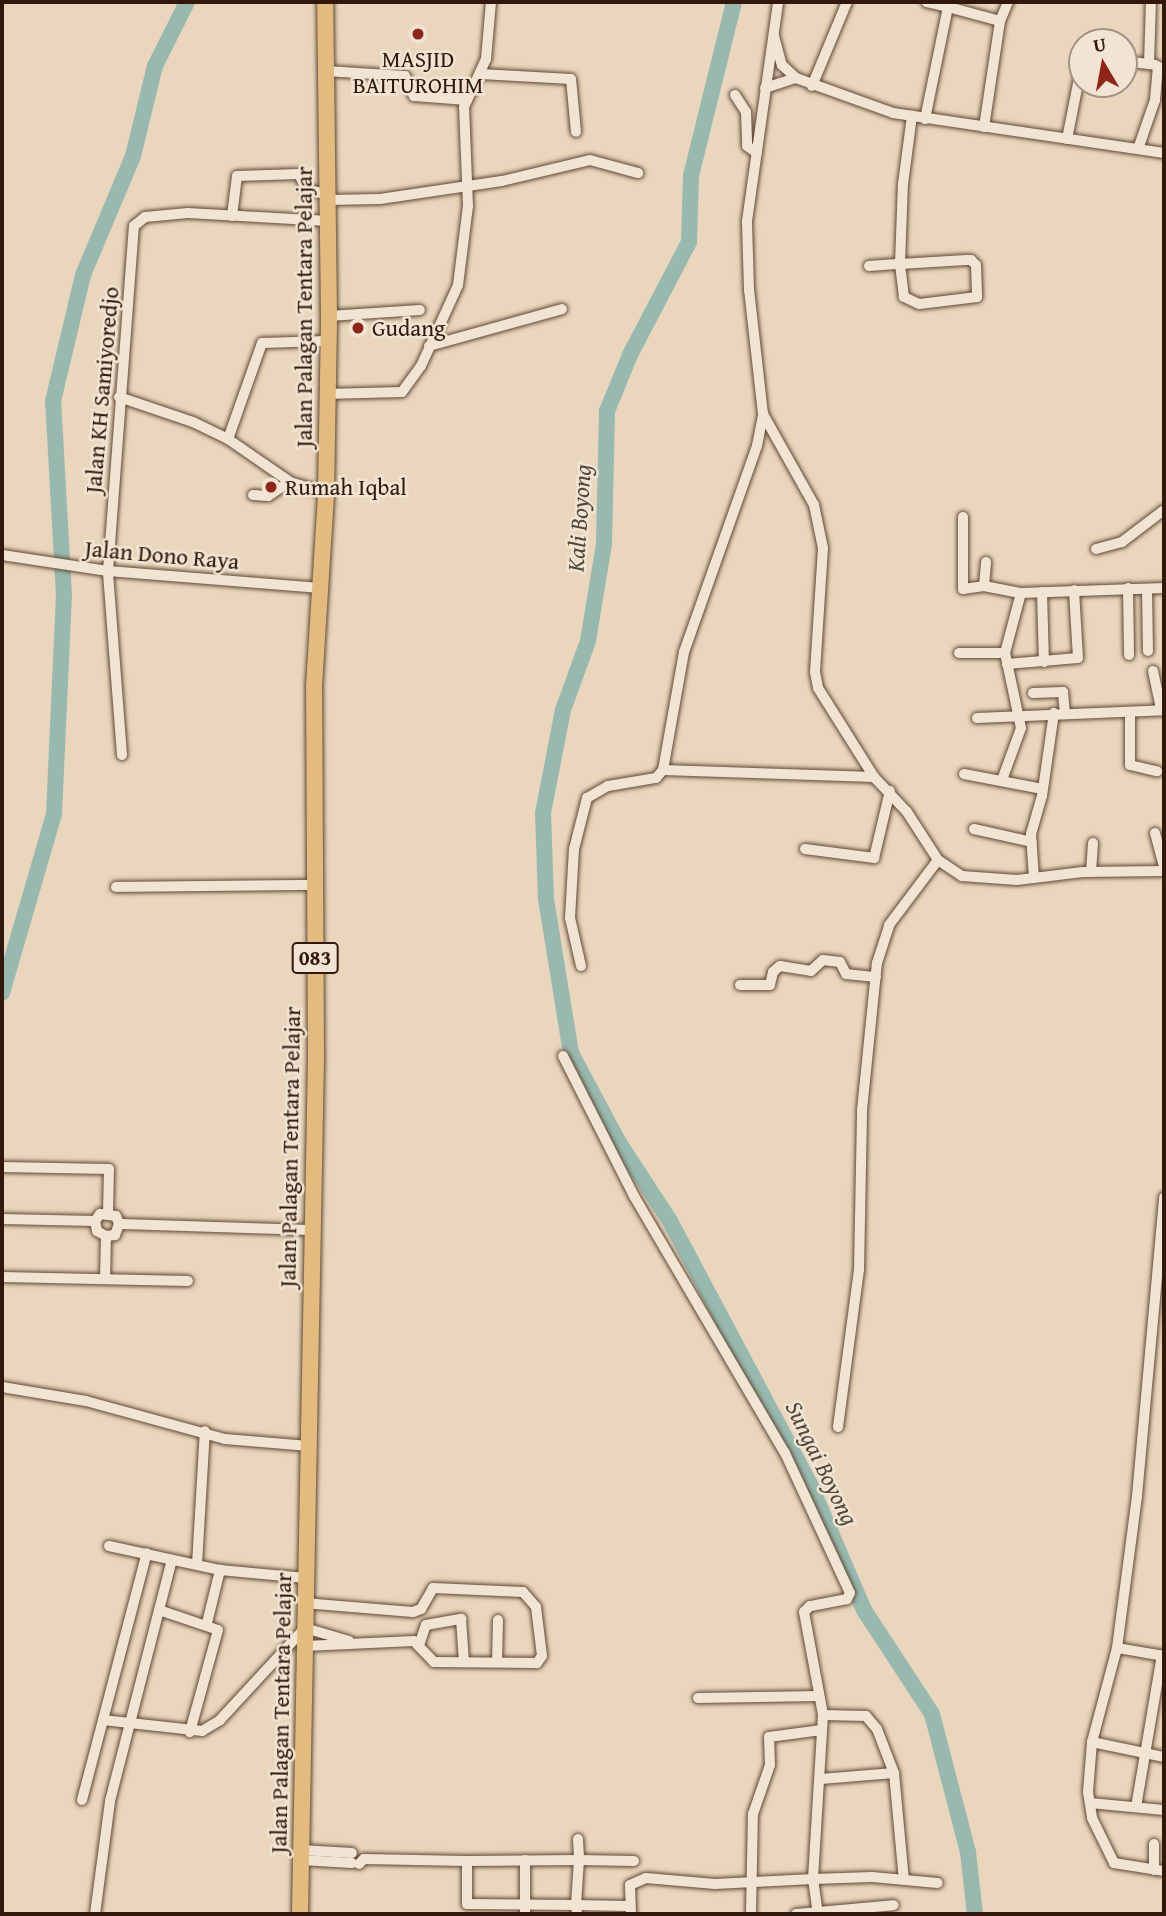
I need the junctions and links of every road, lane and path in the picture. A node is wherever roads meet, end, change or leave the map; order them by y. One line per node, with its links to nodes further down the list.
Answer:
1 (325, 2): 13 (main road, Jalan Palagan Tentara Pelajar / 083)
2 (491, 2): 14 (street)
3 (778, 2): 10 (street)
4 (847, 2): 16 (street)
5 (927, 2): 8 (street)
6 (1008, 2): 9 (street)
7 (1151, 2): 12 (street)
8 (948, 8): 9 (street); 22 (street)
9 (1000, 21): 23 (street)
10 (773, 33): 15 (street); 17 (street)
11 (1138, 63): 12 (street)
12 (1157, 65): 26 (street)
13 (326, 71): 20 (street); 31 (main road, Jalan Palagan Tentara Pelajar / 083)
14 (481, 74): 20 (street); 24 (street)
15 (796, 78): 16 (street); 17 (street)
16 (812, 86): 21 (street)
17 (765, 89): 27 (street)
18 (735, 95): 27 (street)
19 (1075, 98): 25 (street)
20 (467, 100): 30 (street)
21 (912, 116): 22 (street); 34 (street)
22 (925, 119): 23 (street)
23 (984, 127): 25 (street)
24 (576, 132)
25 (1067, 139): 26 (street)
26 (1138, 149): 28 (street)
27 (757, 153): 43 (street)
28 (1164, 153)
29 (638, 173): 30 (street)
30 (468, 186): 31 (street); 40 (street)
31 (328, 198): 32 (street); 33 (main road, Jalan Palagan Tentara Pelajar / 083)
32 (232, 216): 33 (street, Jalan KH Samiyoredjo); 42 (street, Jalan KH Samiyoredjo)
33 (328, 221): 38 (main road, Jalan Palagan Tentara Pelajar / 083)
34 (900, 264): 34 (street); 35 (street)
35 (869, 266)
36 (562, 309): 40 (street)
37 (420, 310): 38 (street)
38 (329, 316): 39 (main road, Jalan Palagan Tentara Pelajar / 083)
39 (326, 341): 41 (main road, Jalan Palagan Tentara Pelajar / 083); 44 (street)
40 (429, 346): 41 (street)
41 (325, 394): 46 (main road, Jalan Palagan Tentara Pelajar / 083)
42 (119, 397): 44 (street); 53 (street, Jalan KH Samiyoredjo)
43 (763, 414): 76 (street); 79 (street)
44 (228, 439): 45 (street)
45 (289, 482): 46 (street); 47 (street)
46 (326, 493): 56 (main road, Jalan Palagan Tentara Pelajar / 083)
47 (253, 495)
48 (1164, 510): 50 (street)
49 (963, 517): 54 (street)
50 (1096, 549)
51 (2, 555): 53 (street, Jalan Dono Raya)
52 (986, 562): 54 (street)
53 (108, 571): 56 (street, Jalan Dono Raya); 75 (street, Jalan KH Samiyoredjo)
54 (984, 586): 61 (street)
55 (1164, 587): 58 (street)
56 (320, 588): 92 (main road, Jalan Palagan Tentara Pelajar / 083)
57 (1128, 589): 58 (street); 59 (street); 65 (street)
58 (1147, 589): 62 (street)
59 (1074, 590): 60 (street); 66 (street)
60 (1042, 592): 61 (street); 66 (street)
61 (1021, 593): 64 (street)
62 (1148, 651)
63 (959, 653): 64 (street)
64 (1005, 653): 67 (street)
65 (1129, 655)
66 (1044, 662): 67 (street)
67 (1007, 664): 72 (street)
68 (1153, 671): 70 (street)
69 (1032, 693): 73 (street)
70 (1162, 710): 71 (street)
71 (1130, 712): 73 (street); 77 (street)
72 (1021, 713): 73 (street); 74 (street); 80 (street)
73 (1060, 713): 81 (street)
74 (977, 718)
75 (122, 755)
76 (663, 770): 79 (street); 94 (street)
77 (1157, 771)
78 (964, 774): 80 (street)
79 (874, 778): 82 (street)
80 (1002, 780): 81 (street)
81 (1044, 789): 85 (street)
82 (890, 791): 87 (street); 88 (street)
83 (974, 829): 85 (street)
84 (1155, 833): 89 (street)
85 (1032, 842): 91 (street)
86 (1093, 843): 90 (street)
87 (805, 849)
88 (937, 860): 91 (street); 95 (street)
89 (1164, 869): 90 (street)
90 (1091, 872): 91 (street)
91 (1034, 878)
92 (318, 885): 93 (street); 104 (main road, Jalan Palagan Tentara Pelajar / 083)
93 (116, 887)
94 (581, 966)
95 (876, 977): 96 (street); 110 (street)
96 (740, 985)
97 (563, 1056): 131 (street)
98 (2, 1167): 100 (street)
99 (1164, 1197): 127 (street)
100 (108, 1214): 102 (street); 103 (street)
101 (2, 1219): 102 (street)
102 (95, 1221): 105 (street)
103 (119, 1224): 104 (street); 105 (street)
104 (313, 1230): 112 (main road, Jalan Palagan Tentara Pelajar / 083)
105 (106, 1236): 107 (street)
106 (2, 1277): 107 (street)
107 (105, 1279): 108 (street)
108 (188, 1281)
109 (2, 1387): 111 (street)
110 (838, 1427)
111 (205, 1431): 112 (street); 116 (street)
112 (309, 1446): 118 (main road, Jalan Palagan Tentara Pelajar / 083)
113 (108, 1546): 114 (street)
114 (148, 1553): 115 (street); 134 (street)
115 (172, 1560): 116 (street); 120 (street)
116 (197, 1564): 117 (street)
117 (220, 1570): 118 (street); 122 (street)
118 (306, 1578): 119 (main road, Jalan Palagan Tentara Pelajar / 083)
119 (304, 1603): 123 (main road, Jalan Palagan Tentara Pelajar / 083); 130 (street)
120 (159, 1610): 122 (street); 135 (street)
121 (498, 1620): 130 (street)
122 (207, 1623): 137 (street)
123 (305, 1628): 124 (street); 126 (main road, Jalan Palagan Tentara Pelajar / 083); 137 (street)
124 (349, 1641): 125 (street); 126 (street)
125 (419, 1645): 129 (street); 129 (street)
126 (305, 1646): 149 (main road, Jalan Palagan Tentara Pelajar / 083)
127 (1117, 1648): 128 (street); 138 (street)
128 (1163, 1656): 139 (street)
129 (464, 1662): 130 (street)
130 (497, 1662)
131 (819, 1696): 132 (street); 133 (street)
132 (698, 1698)
133 (822, 1715): 136 (street); 141 (street)
134 (103, 1720): 135 (street); 143 (street)
135 (130, 1725): 137 (street); 165 (street)
136 (822, 1730): 142 (street); 157 (street)
137 (190, 1732)
138 (1092, 1742): 139 (street); 144 (street)
139 (1145, 1754): 140 (street); 145 (street)
140 (1164, 1758)
141 (894, 1773): 142 (street); 156 (street)
142 (821, 1779): 155 (street)
143 (82, 1800)
144 (1090, 1803): 145 (street); 154 (street)
145 (1136, 1807): 146 (street)
146 (1164, 1810)
147 (578, 1839): 151 (street)
148 (1154, 1844): 154 (street)
149 (301, 1855): 152 (street); 166 (main road, Jalan Palagan Tentara Pelajar / 083)
150 (525, 1860): 151 (street); 152 (street); 161 (street)
151 (579, 1860): 153 (street); 162 (street)
152 (467, 1861): 160 (street)
153 (634, 1861)
154 (1159, 1871)
155 (813, 1879): 156 (street); 157 (street); 164 (street)
156 (904, 1880): 158 (street)
157 (750, 1882): 163 (street); 167 (street)
158 (938, 1883)
159 (894, 1905): 164 (street)
160 (467, 1909): 161 (street)
161 (525, 1909): 162 (street)
162 (576, 1910): 163 (street)
163 (629, 1910)
164 (818, 1913): 168 (street)
165 (95, 1914)
166 (300, 1914)
167 (751, 1914)
168 (796, 1914)

